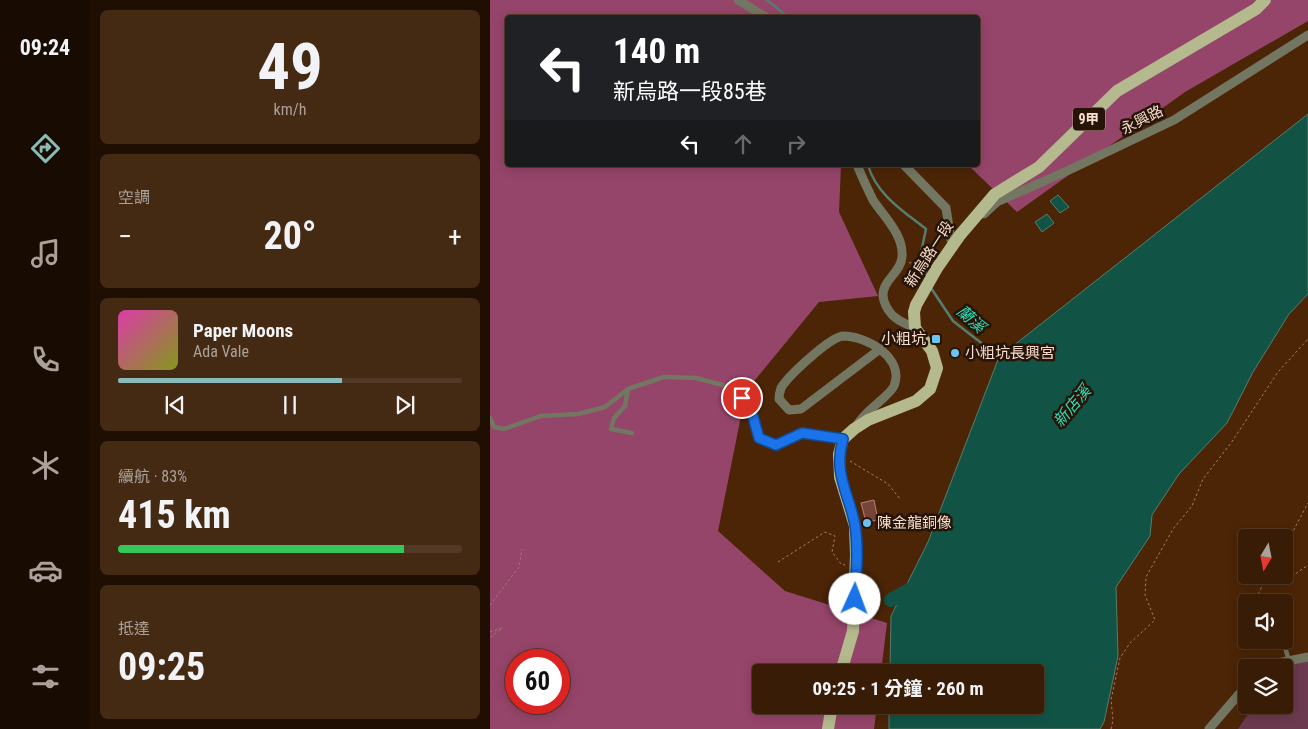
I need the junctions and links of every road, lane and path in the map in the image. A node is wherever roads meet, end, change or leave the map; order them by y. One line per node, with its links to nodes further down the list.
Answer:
1 (738, 0): 3 (street)
2 (1265, 0): 7 (main road, 新烏路一段 / 9甲)
3 (762, 15)
4 (1308, 35): 7 (street, 永興路)
5 (858, 167): 10 (street)
6 (906, 167): 7 (street)
7 (956, 240): 8 (main road, 新烏路一段 / 9甲)
8 (935, 263): 9 (path); 10 (main road, 新烏路一段 / 9甲)
9 (905, 264)
10 (915, 328): 15 (main road)
11 (1308, 339): 36 (path)
12 (880, 349): 12 (street); 15 (street)
13 (628, 390): 14 (lane); 16 (lane); 17 (lane)
14 (490, 418)
15 (854, 429): 17 (main road)
16 (632, 433)
17 (843, 439): 18 (main road)
18 (839, 454): 19 (path); 25 (main road)
19 (902, 500)
20 (1308, 503): 21 (path)
21 (1293, 531)
22 (522, 549): 27 (path)
23 (778, 562): 25 (path)
24 (1308, 565): 26 (path)
25 (856, 566): 32 (main road)
26 (1293, 575)
27 (490, 605)
28 (490, 632): 29 (path)
29 (490, 638)
30 (1308, 657): 31 (street)
31 (1293, 659)
32 (844, 664)
33 (1238, 695): 37 (street)
34 (830, 714): 35 (main road)
35 (828, 729)
36 (1111, 729)
37 (1209, 729)

